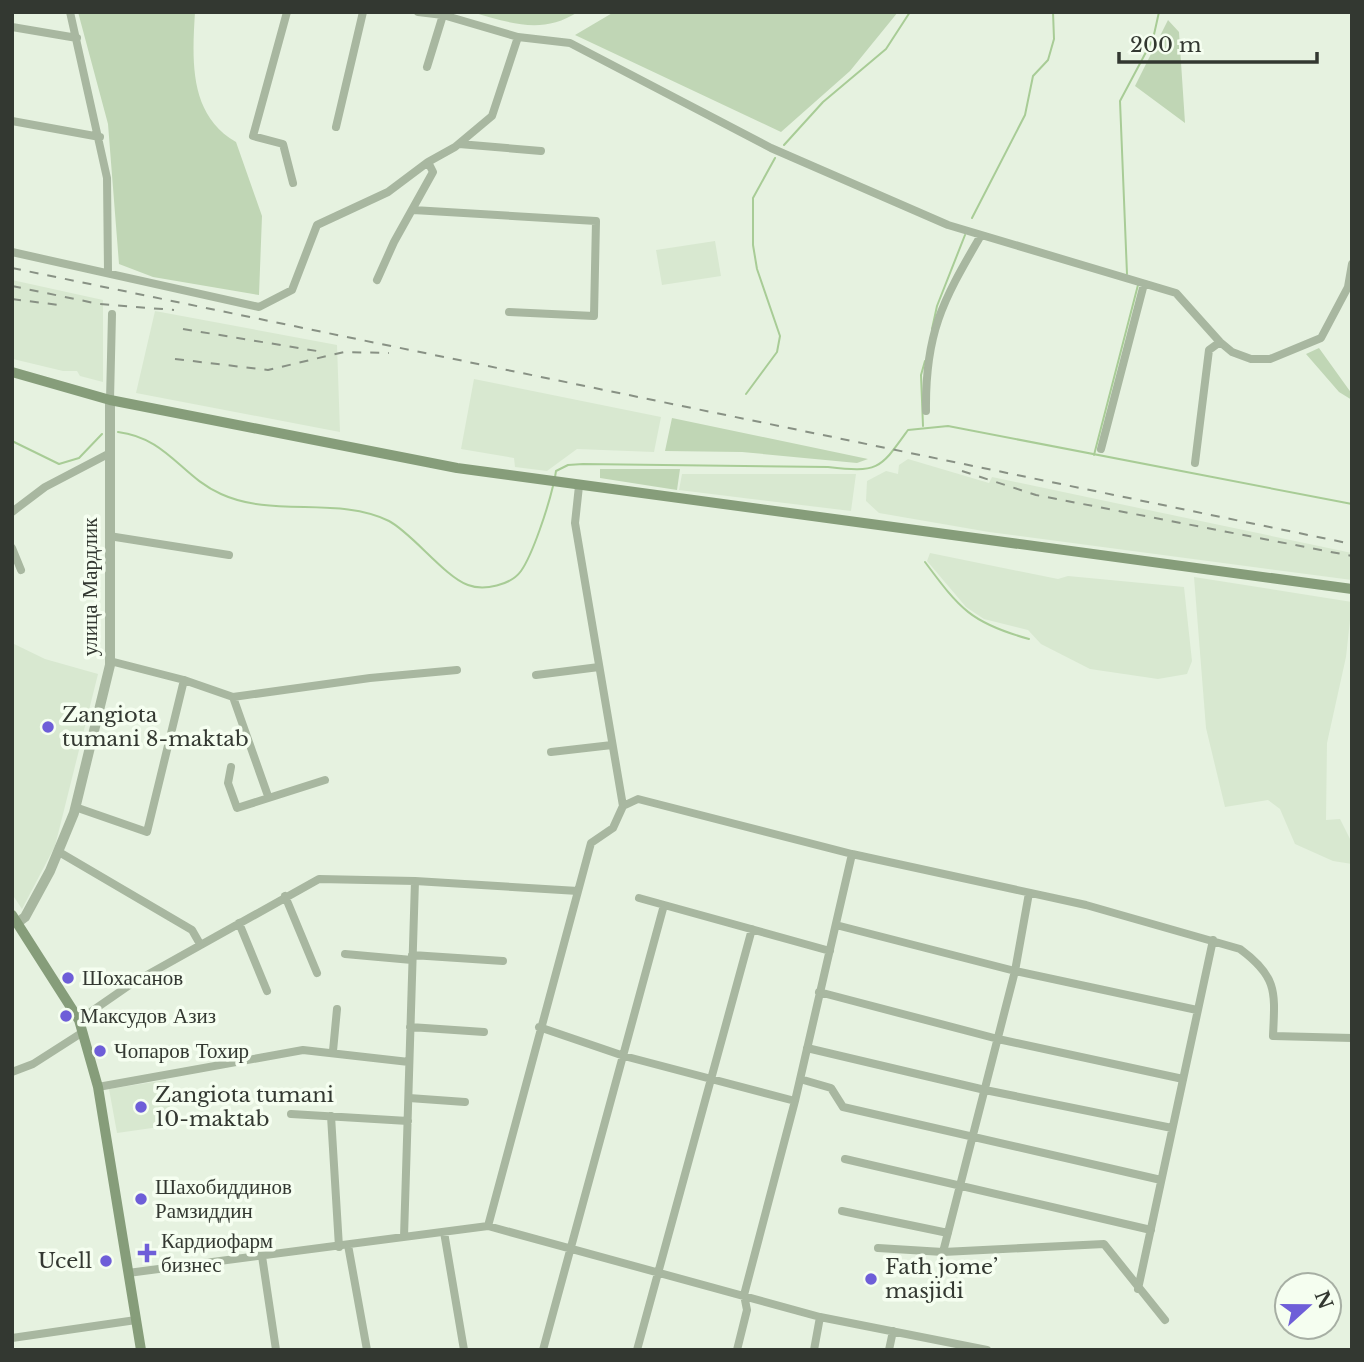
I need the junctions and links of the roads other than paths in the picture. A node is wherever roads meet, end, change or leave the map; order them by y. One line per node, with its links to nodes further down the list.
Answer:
1 (70, 12): 8 (street)
2 (287, 12): 16 (street)
3 (362, 12): 11 (street)
4 (418, 12): 5 (street)
5 (443, 15): 7 (street); 9 (street)
6 (12, 27): 8 (street)
7 (518, 37): 13 (street); 18 (street)
8 (77, 38): 12 (street)
9 (427, 67)
10 (12, 121): 12 (street)
11 (336, 127)
12 (100, 137): 21 (street)
13 (459, 144): 14 (street); 15 (street)
14 (541, 151)
15 (428, 162): 17 (street); 21 (street)
16 (293, 183)
17 (413, 211): 22 (street); 24 (street)
18 (980, 237): 23 (street); 29 (street)
19 (12, 252): 21 (street)
20 (1352, 264): 26 (street)
21 (108, 271)
22 (377, 280)
23 (1144, 285): 26 (street); 30 (street)
24 (509, 312)
25 (112, 314): 28 (street)
26 (1220, 342): 32 (street)
27 (12, 372): 28 (main road)
28 (110, 400): 31 (street, улица Мардлик); 33 (main road)
29 (926, 411)
30 (1101, 449)
31 (110, 453): 34 (street); 35 (street, улица Мардлик)
32 (1195, 463)
33 (579, 486): 39 (main road); 41 (street)
34 (12, 512)
35 (109, 536): 37 (street); 40 (street, улица Мардлик)
36 (12, 548): 38 (street)
37 (229, 555)
38 (21, 570)
39 (1352, 589)
40 (110, 661): 44 (street); 52 (street, улица Мардлик)
41 (599, 667): 43 (street); 46 (street)
42 (457, 670): 45 (street)
43 (536, 676)
44 (184, 680): 45 (street); 52 (street)
45 (233, 697): 50 (street)
46 (612, 745): 47 (street); 51 (street)
47 (551, 752)
48 (231, 767): 50 (street)
49 (325, 780): 50 (street)
50 (268, 796)
51 (623, 806): 54 (street); 56 (street)
52 (75, 807): 53 (street, улица Мардлик)
53 (59, 852): 61 (street, улица Мардлик); 66 (street)
54 (852, 854): 57 (street); 63 (street)
55 (415, 881): 56 (street); 58 (street); 69 (street)
56 (578, 891): 79 (street)
57 (1029, 893): 65 (street); 71 (street)
58 (285, 897): 62 (street); 72 (street)
59 (639, 898): 60 (street)
60 (664, 905): 64 (street); 85 (street)
61 (15, 919): 77 (main road)
62 (239, 923): 66 (street); 73 (street)
63 (836, 925): 67 (street); 71 (street)
64 (752, 929): 67 (street); 88 (street)
65 (1213, 940): 76 (street); 81 (street)
66 (200, 944): 77 (street)
67 (830, 951): 74 (street)
68 (345, 954): 69 (street)
69 (412, 958): 70 (street); 78 (street)
70 (503, 961)
71 (1015, 971): 76 (street); 82 (street)
72 (317, 973)
73 (267, 991)
74 (819, 992): 82 (street); 83 (street)
75 (337, 1009): 84 (street)
76 (1197, 1010): 90 (street)
77 (81, 1026): 87 (street); 91 (main road)
78 (410, 1027): 80 (street); 86 (street)
79 (539, 1027): 85 (street); 105 (street)
80 (484, 1032)
81 (1352, 1038)
82 (998, 1040): 90 (street); 92 (street)
83 (807, 1048): 89 (street); 92 (street)
84 (333, 1051): 86 (street); 91 (street)
85 (624, 1056): 88 (street); 112 (street)
86 (409, 1062): 93 (street)
87 (12, 1072)
88 (713, 1078): 94 (street); 115 (street)
89 (800, 1079): 94 (street); 100 (street)
90 (1183, 1079): 99 (street)
91 (99, 1087): 116 (main road)
92 (985, 1090): 99 (street); 100 (street)
93 (409, 1098): 95 (street); 98 (street)
94 (795, 1101): 118 (street)
95 (466, 1102)
96 (291, 1114): 97 (street)
97 (331, 1116): 98 (street); 110 (street)
98 (408, 1121): 109 (street)
99 (1172, 1128): 102 (street)
100 (973, 1136): 102 (street); 103 (street)
101 (845, 1159): 103 (street)
102 (1161, 1180): 106 (street)
103 (961, 1186): 106 (street); 108 (street)
104 (842, 1211): 108 (street)
105 (488, 1226): 107 (street); 112 (street)
106 (1151, 1230): 117 (street)
107 (444, 1231): 109 (street); 127 (street)
108 (948, 1233): 113 (street)
109 (404, 1237): 110 (street)
110 (343, 1246): 114 (street); 126 (street)
111 (878, 1248): 113 (street)
112 (571, 1249): 115 (street); 128 (street)
113 (943, 1252): 117 (street)
114 (262, 1256): 116 (street); 125 (street)
115 (658, 1271): 118 (street); 129 (street)
116 (128, 1273): 120 (main road)
117 (1138, 1289): 121 (street)
118 (744, 1295): 119 (street); 130 (street)
119 (821, 1317): 122 (street); 131 (street)
120 (136, 1320): 123 (street); 124 (main road)
121 (1165, 1320)
122 (893, 1331): 132 (street); 133 (street)
123 (12, 1338)
124 (141, 1350)
125 (276, 1350)
126 (367, 1350)
127 (464, 1350)
128 (543, 1350)
129 (637, 1350)
130 (737, 1350)
131 (814, 1350)
132 (889, 1350)
133 (987, 1350)

